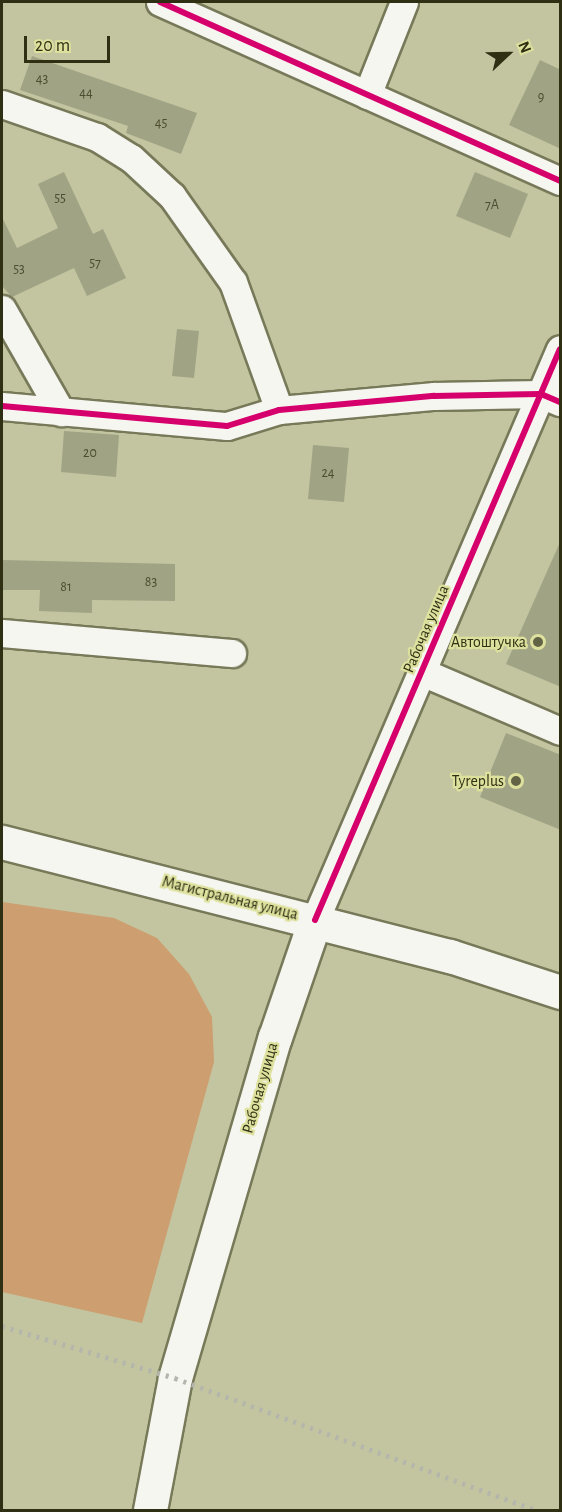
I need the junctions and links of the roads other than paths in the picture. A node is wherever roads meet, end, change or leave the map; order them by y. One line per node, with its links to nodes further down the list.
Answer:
1 (160, 2): 3 (street)
2 (404, 2): 3 (street)
3 (367, 95): 5 (street)
4 (2, 104): 10 (street)
5 (561, 180)
6 (2, 309): 11 (street)
7 (561, 349): 8 (street, Рабочая улица)
8 (551, 398): 10 (street); 14 (street, Рабочая улица)
9 (2, 406): 11 (street)
10 (279, 410): 11 (street)
11 (61, 412)
12 (2, 633): 13 (street)
13 (232, 653)
14 (422, 672): 15 (street); 17 (street, Рабочая улица)
15 (561, 731)
16 (2, 842): 17 (main road, Магистральная улица)
17 (315, 920): 18 (main road, Магистральная улица); 19 (main road, Рабочая улица)
18 (561, 992)
19 (150, 1510)

